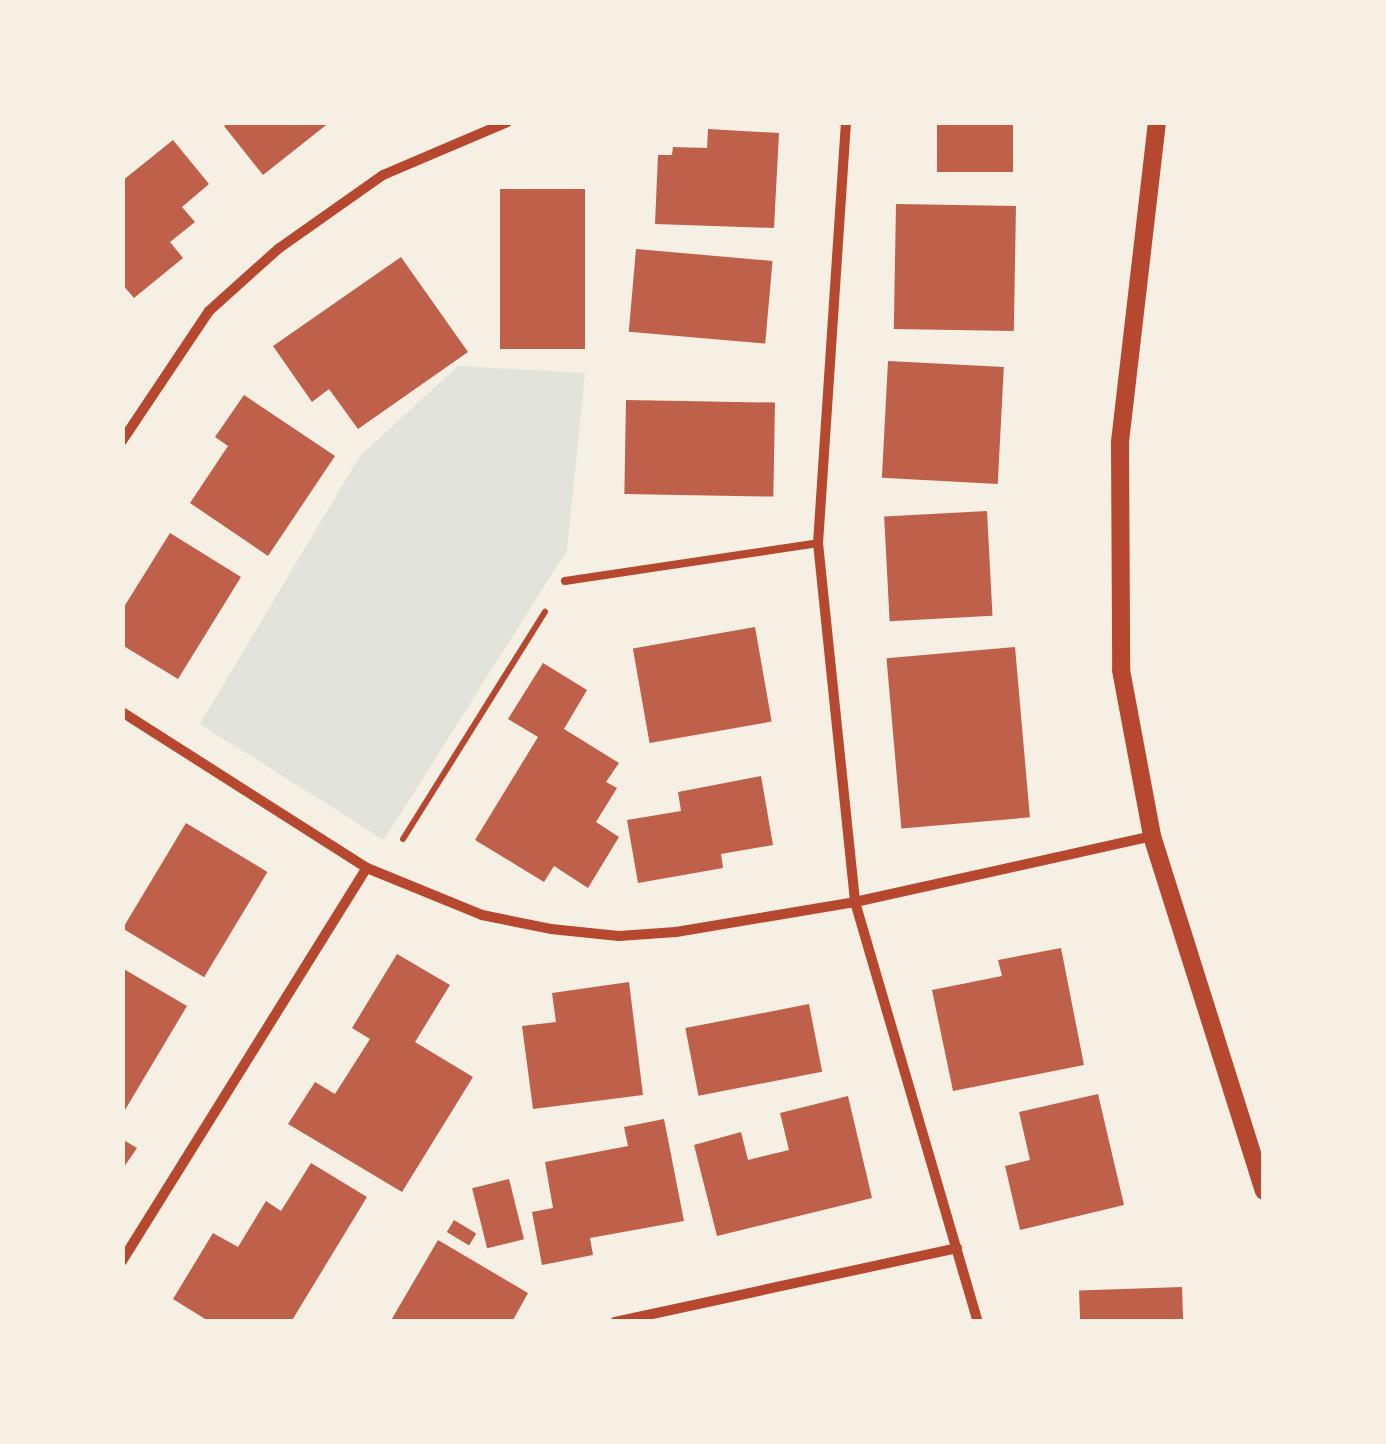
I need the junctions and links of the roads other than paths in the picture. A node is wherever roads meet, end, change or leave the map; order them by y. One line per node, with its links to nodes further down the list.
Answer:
1 (507, 122): 4 (street)
2 (846, 122): 5 (street)
3 (1157, 122): 8 (street)
4 (122, 441)
5 (818, 543): 6 (lane); 10 (street)
6 (564, 582)
7 (122, 712): 9 (street)
8 (1152, 836): 10 (street); 11 (street)
9 (368, 868): 10 (street); 13 (street)
10 (854, 902): 12 (street)
11 (1264, 1191)
12 (957, 1248): 14 (street); 15 (street)
13 (122, 1261)
14 (615, 1322)
15 (978, 1322)

